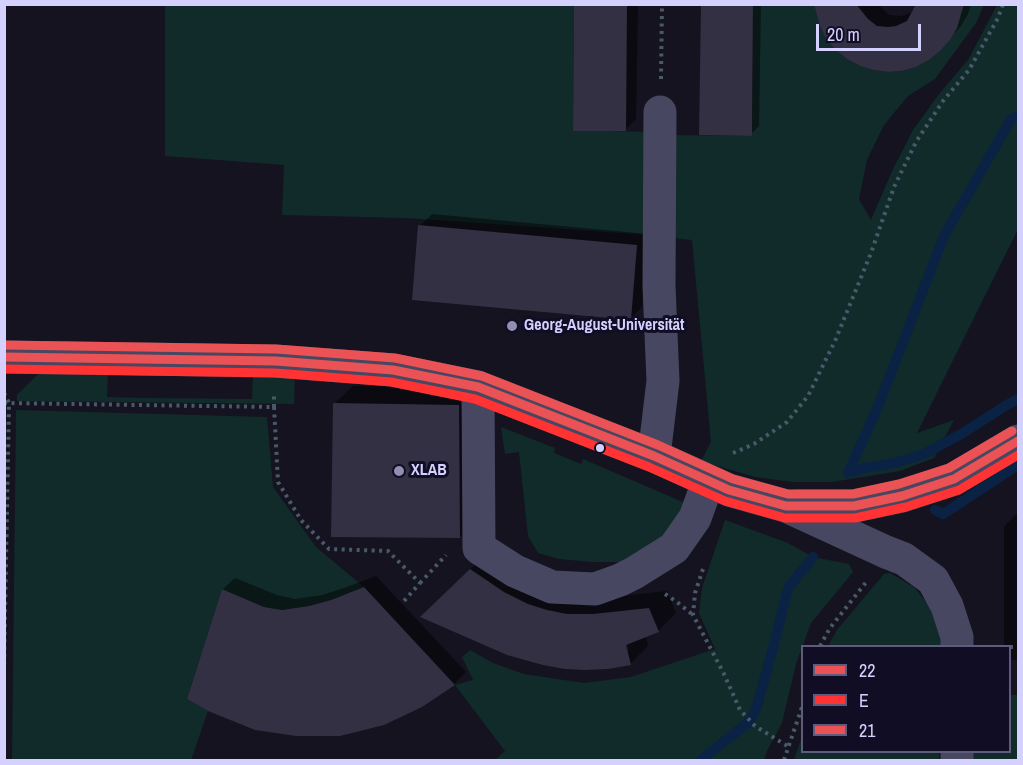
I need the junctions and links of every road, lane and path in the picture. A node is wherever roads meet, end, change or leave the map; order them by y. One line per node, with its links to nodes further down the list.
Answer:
1 (662, 4): 3 (path)
2 (1003, 4): 12 (path)
3 (660, 112): 11 (street)
4 (4, 357): 5 (street)
5 (276, 360): 6 (street); 9 (path)
6 (478, 387): 11 (street); 12 (street)
7 (4, 393): 8 (path)
8 (7, 403): 9 (path); 19 (path)
9 (274, 407): 16 (path)
10 (1018, 441): 13 (street)
11 (654, 456): 12 (street)
12 (698, 477): 13 (street)
13 (786, 506): 14 (street)
14 (886, 552): 17 (path); 18 (street)
15 (706, 562): 21 (path)
16 (405, 601)
17 (821, 645)
18 (957, 645)
19 (4, 672)
20 (801, 710): 21 (path)
21 (789, 747): 22 (path)
22 (784, 760)

